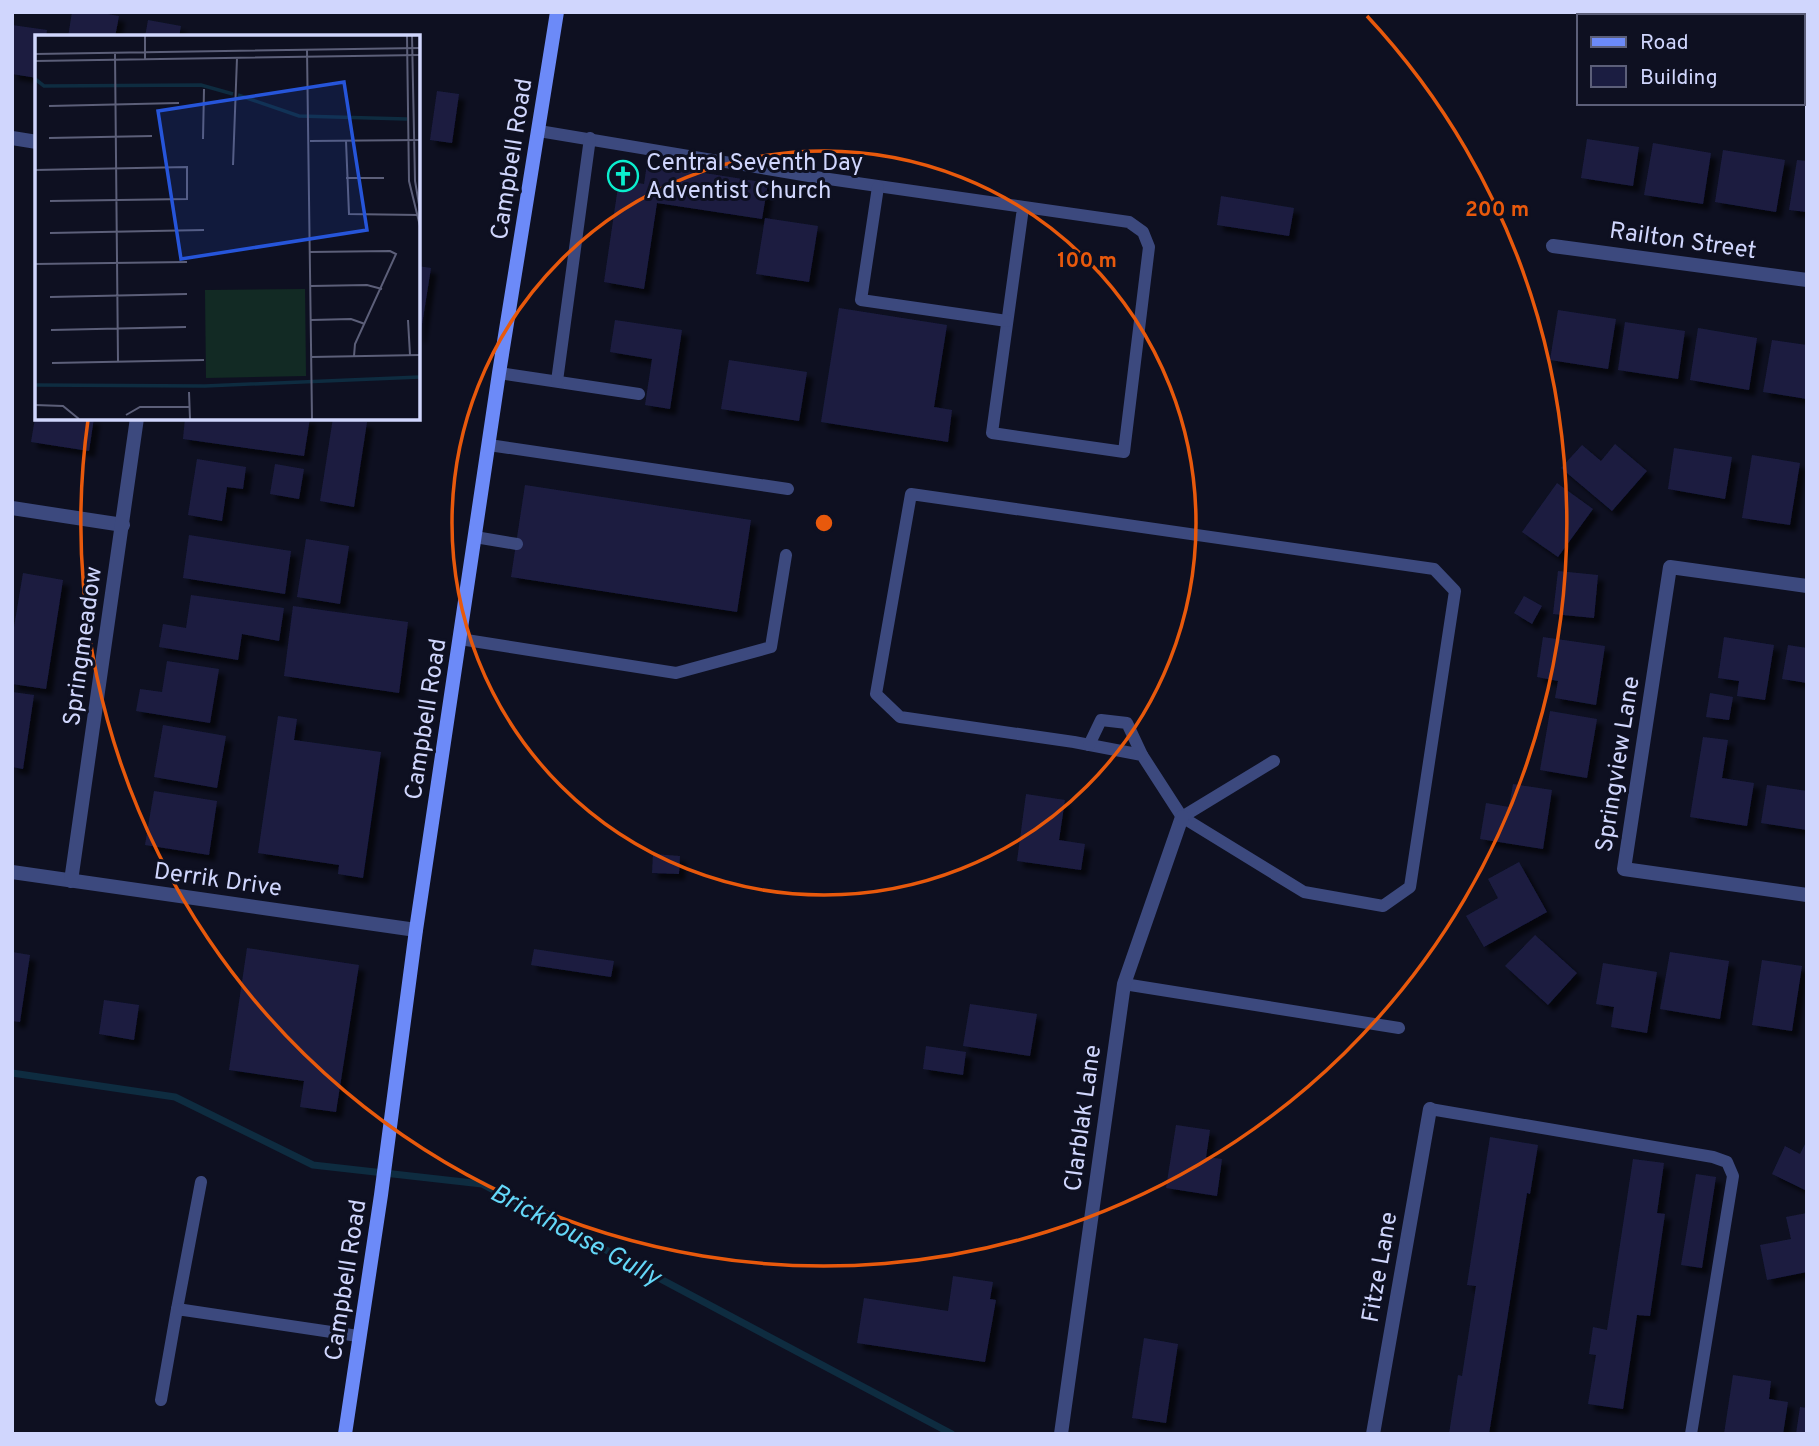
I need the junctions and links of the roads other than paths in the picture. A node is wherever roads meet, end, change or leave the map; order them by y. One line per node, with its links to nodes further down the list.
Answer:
1 (557, 12): 2 (street, Campbell Road)
2 (539, 131): 4 (lane); 11 (street, Campbell Road)
3 (12, 138): 5 (street)
4 (590, 138): 6 (lane); 12 (lane)
5 (35, 142)
6 (878, 187): 7 (lane); 10 (lane)
7 (1023, 208): 10 (lane); 10 (lane)
8 (1553, 246): 9 (street, Railton Street)
9 (1807, 280)
10 (1007, 321)
11 (499, 373): 12 (lane); 15 (street, Campbell Road)
12 (557, 381): 13 (lane)
13 (639, 394)
14 (137, 420): 18 (street, Springmeadow)
15 (489, 445): 16 (lane); 19 (street, Campbell Road)
16 (788, 489)
17 (12, 508): 18 (street)
18 (123, 525): 29 (street, Springmeadow)
19 (475, 537): 20 (lane); 23 (street, Campbell Road)
20 (517, 544)
21 (786, 555): 23 (lane)
22 (1807, 586): 30 (street, Springview Lane)
23 (460, 639): 31 (street, Campbell Road)
24 (1090, 745): 25 (lane); 25 (lane); 27 (lane)
25 (1142, 755): 27 (lane)
26 (1273, 761): 27 (lane)
27 (1182, 817): 32 (street, Clarblak Lane)
28 (12, 872): 29 (street, Derrik Drive)
29 (71, 881): 31 (street, Derrik Drive)
30 (1807, 895)
31 (416, 930): 37 (street, Campbell Road)
32 (1124, 984): 33 (lane); 40 (street, Clarblak Lane)
33 (1399, 1028)
34 (1430, 1109): 41 (street, Fitze Lane); 42 (lane)
35 (201, 1182): 36 (lane)
36 (177, 1309): 37 (lane); 38 (lane)
37 (358, 1336): 39 (street, Campbell Road)
38 (161, 1401)
39 (345, 1434)
40 (1060, 1434)
41 (1373, 1434)
42 (1691, 1434)

